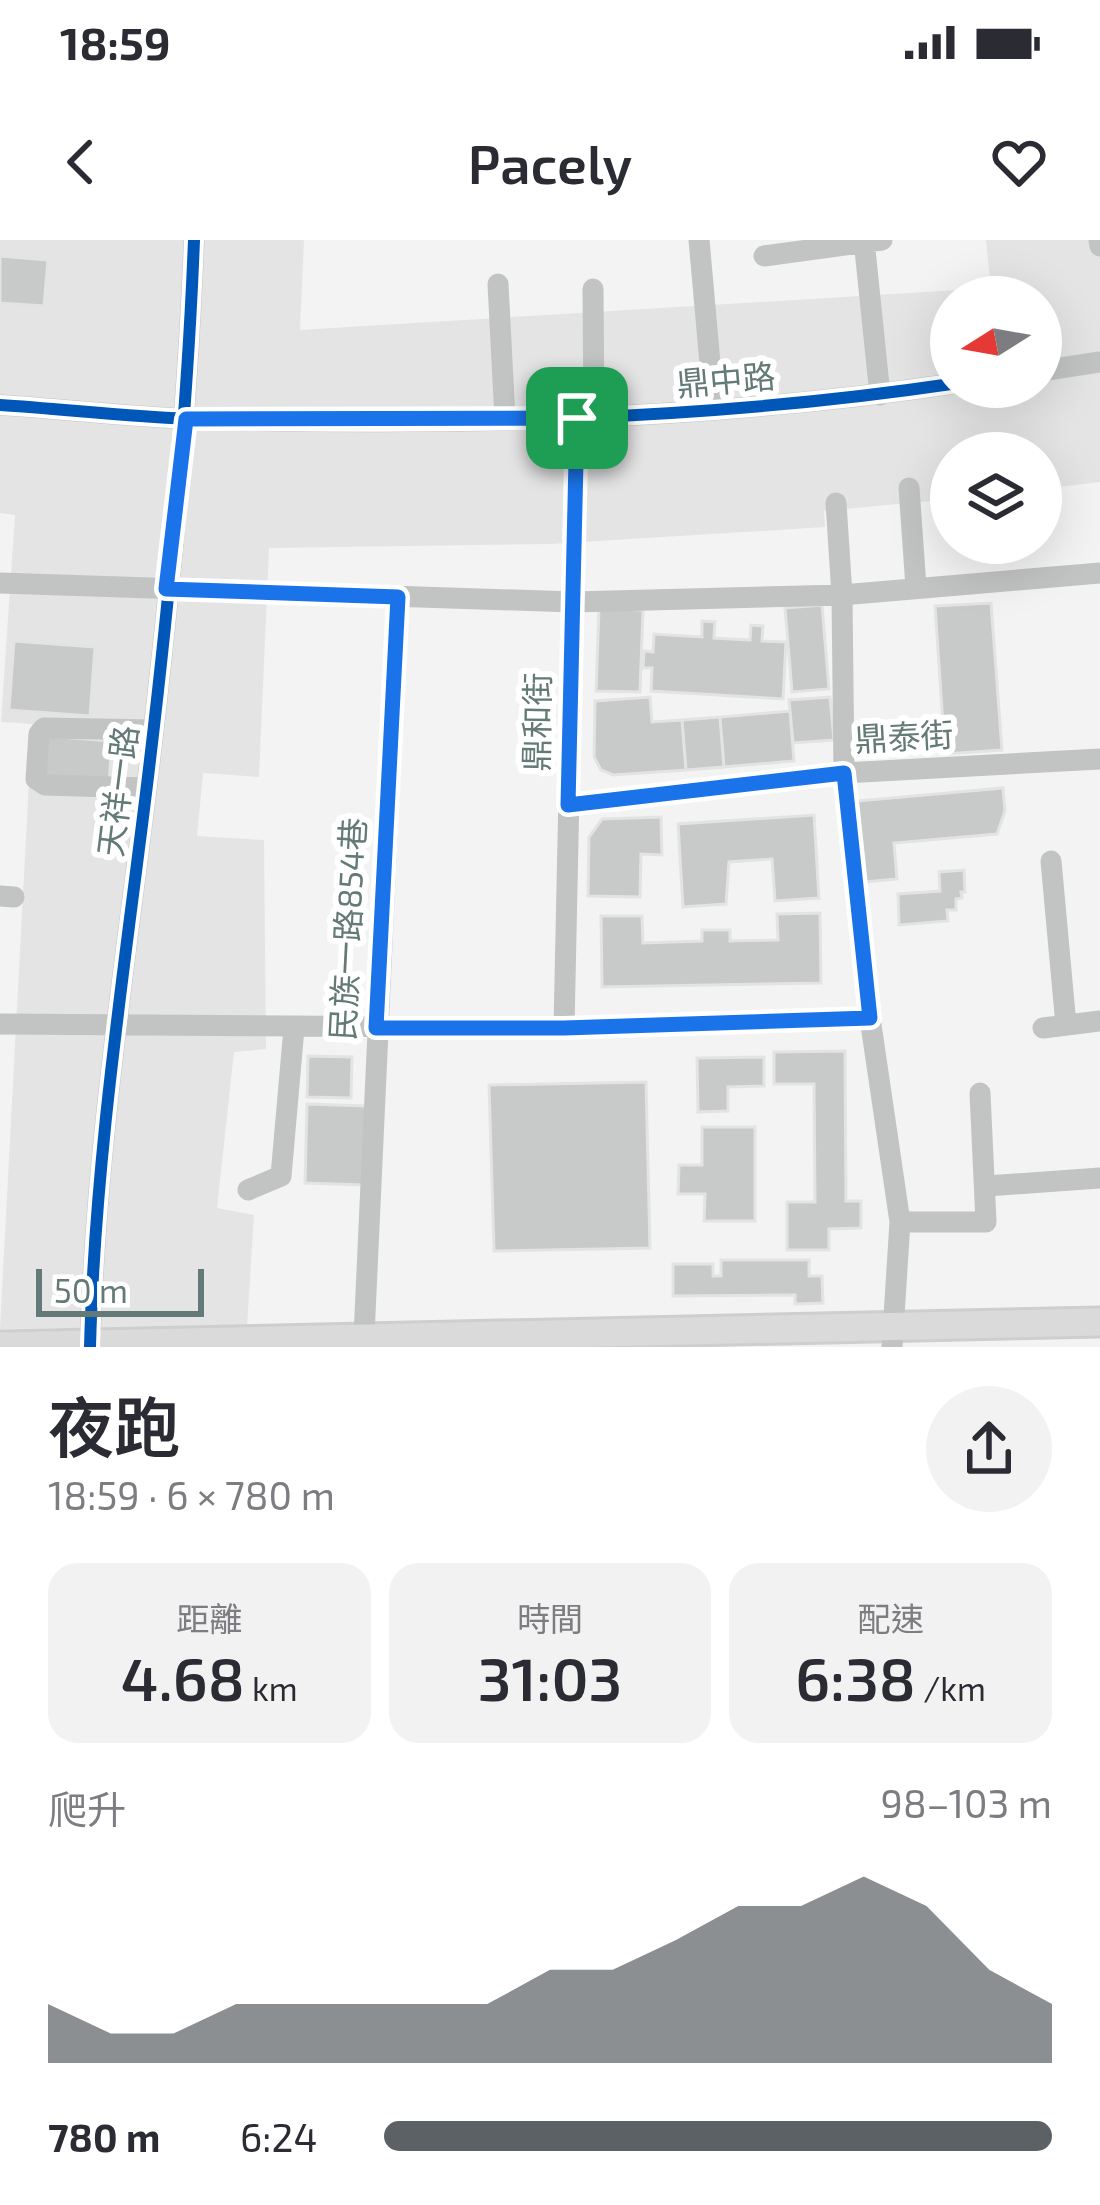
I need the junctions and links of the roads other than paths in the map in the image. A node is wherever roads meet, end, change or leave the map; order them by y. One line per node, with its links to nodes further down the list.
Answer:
1 (194, 240): 14 (street, 天祥一路)
2 (699, 240): 12 (street)
3 (870, 241): 4 (street); 10 (street)
4 (764, 256)
5 (497, 284): 15 (street)
6 (593, 290): 13 (street, 鼎和街)
7 (1100, 362): 8 (street)
8 (1062, 368)
9 (930, 387): 10 (street, 鼎中路)
10 (880, 394): 12 (street, 鼎中路)
11 (0, 405): 14 (street, 鼎中路)
12 (714, 408): 13 (street, 鼎中路)
13 (585, 418): 15 (street, 鼎中路); 24 (street, 鼎和街)
14 (186, 419): 15 (street, 鼎中路); 21 (street, 天祥一路)
15 (505, 419)
16 (909, 488): 20 (street)
17 (836, 503): 22 (street)
18 (1100, 573): 20 (street)
19 (0, 583): 21 (street)
20 (916, 587): 22 (street)
21 (166, 589): 23 (street); 25 (street, 天祥一路)
22 (842, 596): 24 (street); 27 (street)
23 (398, 597): 24 (street); 36 (street, 民族一路854巷)
24 (573, 602): 29 (street, 鼎和街)
25 (153, 730): 28 (street, 天祥一路); 28 (street)
26 (1100, 759): 27 (street, 鼎泰街)
27 (844, 773): 29 (street, 鼎泰街); 31 (street)
28 (146, 788): 34 (street, 天祥一路)
29 (568, 805): 37 (street, 鼎和街)
30 (1051, 862): 32 (street)
31 (870, 1018): 37 (street); 42 (street)
32 (1100, 1021)
33 (0, 1024): 34 (street)
34 (114, 1027): 35 (street); 46 (street, 天祥一路)
35 (294, 1028): 36 (street); 41 (street)
36 (376, 1028): 37 (street); 44 (street, 民族一路854巷)
37 (564, 1028)
38 (980, 1093): 40 (street)
39 (1100, 1178): 40 (street)
40 (987, 1186): 42 (street)
41 (248, 1190)
42 (900, 1222): 45 (street)
43 (1100, 1322): 45 (main road)
44 (364, 1336): 45 (main road); 46 (main road)
45 (893, 1336)
46 (90, 1345): 47 (main road)
47 (0, 1346)

